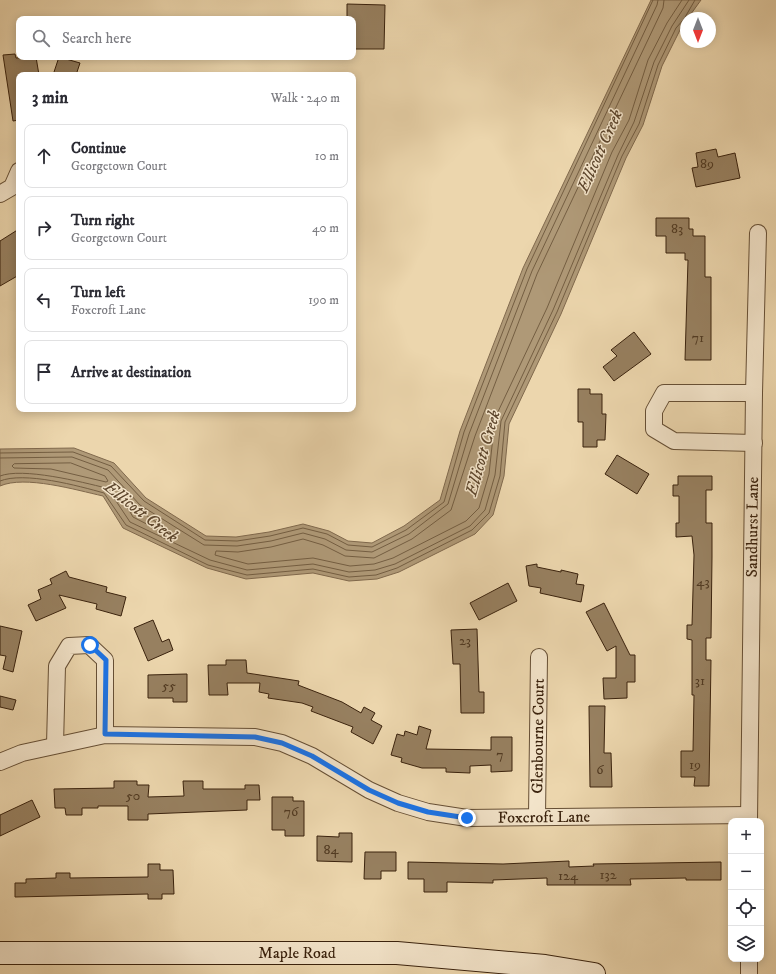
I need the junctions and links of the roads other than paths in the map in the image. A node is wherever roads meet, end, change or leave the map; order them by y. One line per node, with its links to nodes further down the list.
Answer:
1 (16, 178): 2 (street)
2 (0, 194)
3 (758, 234): 4 (street, Sandhurst Lane)
4 (754, 393): 5 (street, Sandhurst Lane); 5 (street)
5 (754, 443): 11 (street, Sandhurst Lane)
6 (539, 657): 10 (street, Glenbourne Court)
7 (105, 734): 8 (street, Foxcroft Lane); 8 (street); 10 (street, Foxcroft Lane)
8 (55, 745): 9 (street, Foxcroft Lane)
9 (0, 762)
10 (537, 816): 11 (street, Foxcroft Lane)
11 (749, 818)
12 (0, 953): 14 (main road, Maple Road)
13 (749, 962): 15 (street)
14 (594, 974)
15 (749, 974)

